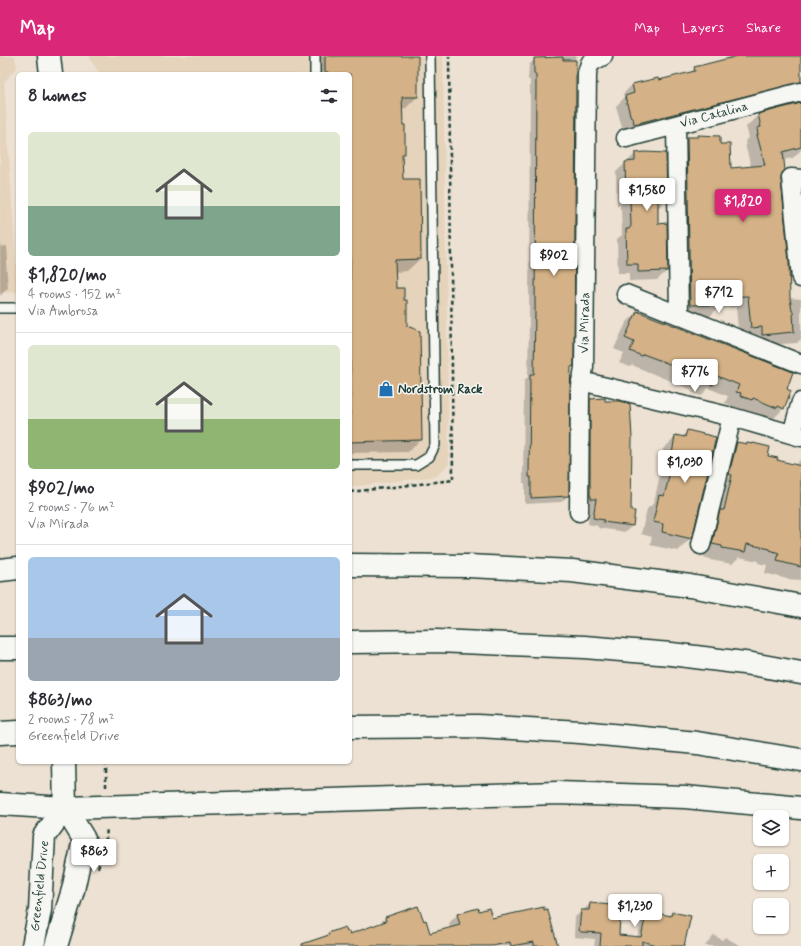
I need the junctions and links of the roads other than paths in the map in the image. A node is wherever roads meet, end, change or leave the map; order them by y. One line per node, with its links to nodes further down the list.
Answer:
1 (49, 56): 5 (main road)
2 (315, 56): 6 (lane)
3 (430, 56): 21 (lane)
4 (596, 59): 17 (street, Via Mirada)
5 (51, 72)
6 (315, 72)
7 (801, 92): 8 (street, Via Catalina)
8 (676, 125): 9 (street, Via Catalina); 15 (street)
9 (626, 138)
10 (796, 178): 11 (street)
11 (801, 278)
12 (626, 294): 15 (street)
13 (0, 308): 14 (lane)
14 (16, 308)
15 (679, 314): 16 (street)
16 (801, 364)
17 (581, 381): 19 (street); 22 (street, Via Mirada)
18 (801, 402): 20 (street)
19 (732, 418): 20 (street); 23 (street)
20 (797, 436)
21 (352, 465)
22 (579, 512)
23 (701, 545)
24 (352, 564): 27 (main road)
25 (16, 568): 26 (main road)
26 (0, 570)
27 (801, 606)
28 (352, 642): 31 (main road)
29 (0, 648): 30 (main road)
30 (16, 648)
31 (801, 673)
32 (352, 727): 35 (main road)
33 (16, 732): 34 (main road)
34 (0, 733)
35 (801, 760)
36 (64, 764): 38 (main road)
37 (0, 804): 38 (main road)
38 (65, 808): 39 (main road); 40 (main road, Greenfield Drive); 41 (main road, Greenfield Drive)
39 (801, 808)
40 (38, 920): 41 (main road); 42 (main road, Greenfield Drive)
41 (63, 923): 43 (main road, Greenfield Drive)
42 (33, 946)
43 (56, 946)

